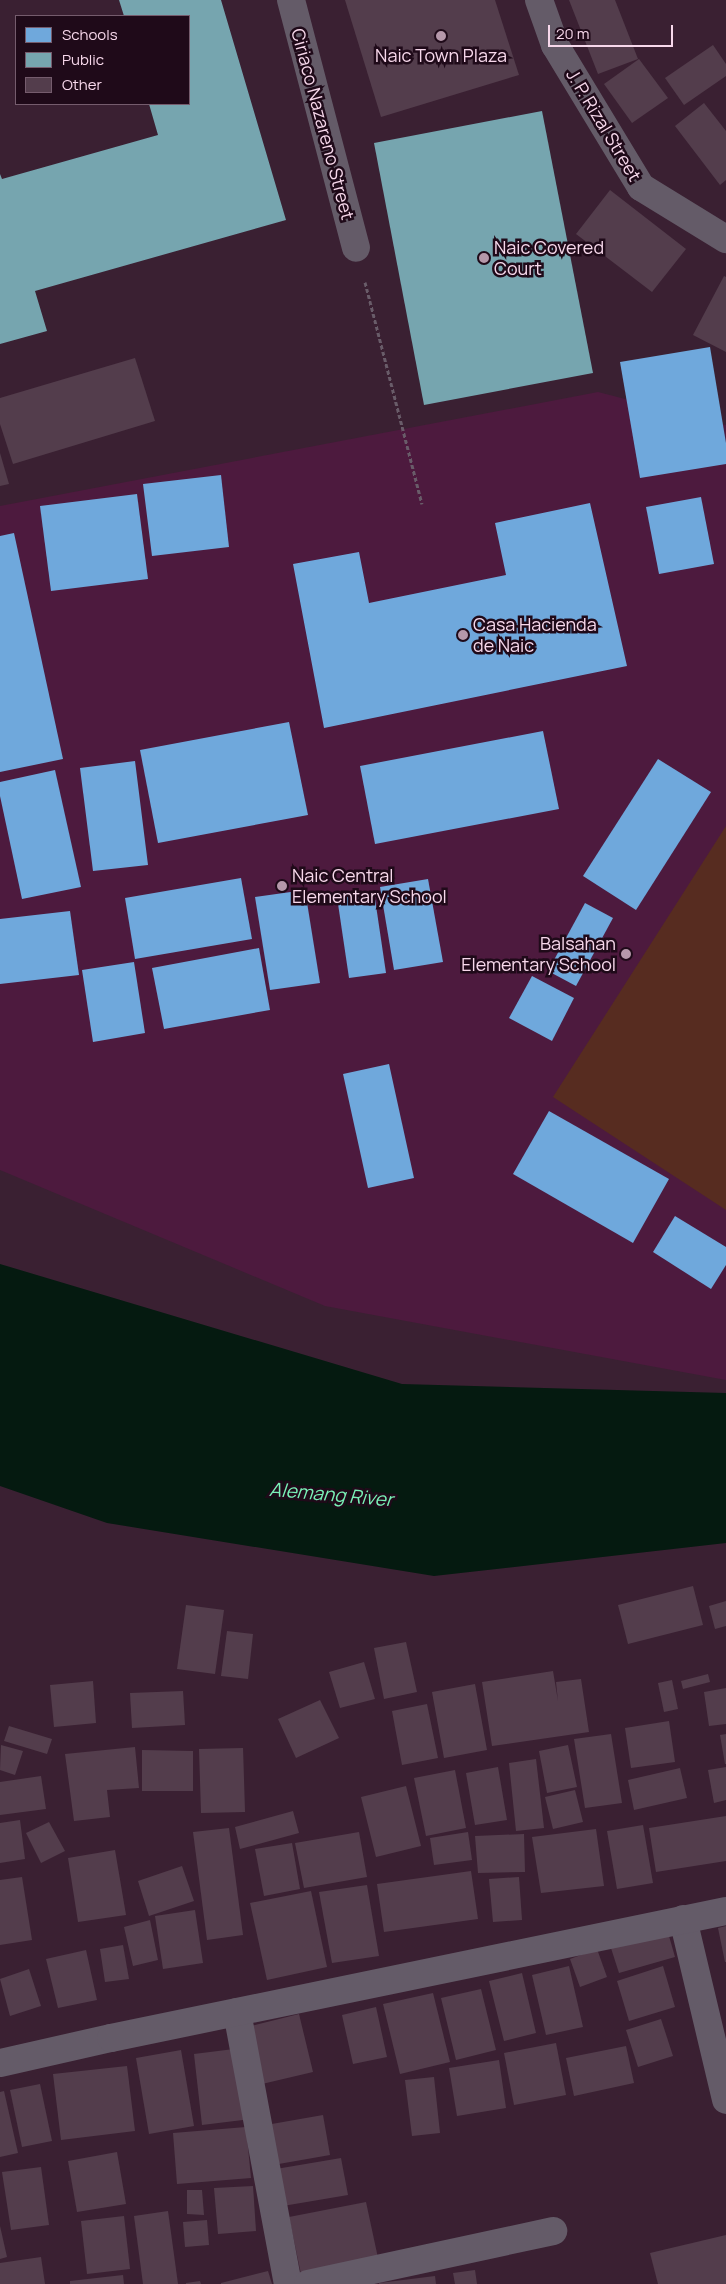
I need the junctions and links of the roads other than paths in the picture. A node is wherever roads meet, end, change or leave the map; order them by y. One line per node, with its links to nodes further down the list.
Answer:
1 (291, 0): 4 (street, Ciriaco Nazareno Street)
2 (539, 0): 3 (street, J. P. Rizal Street)
3 (726, 238)
4 (356, 248)
5 (726, 1911): 6 (street)
6 (684, 1919): 7 (street); 9 (street)
7 (237, 2012): 8 (street); 11 (street)
8 (0, 2063)
9 (726, 2100)
10 (553, 2231): 12 (street)
11 (288, 2284)
12 (308, 2284)

